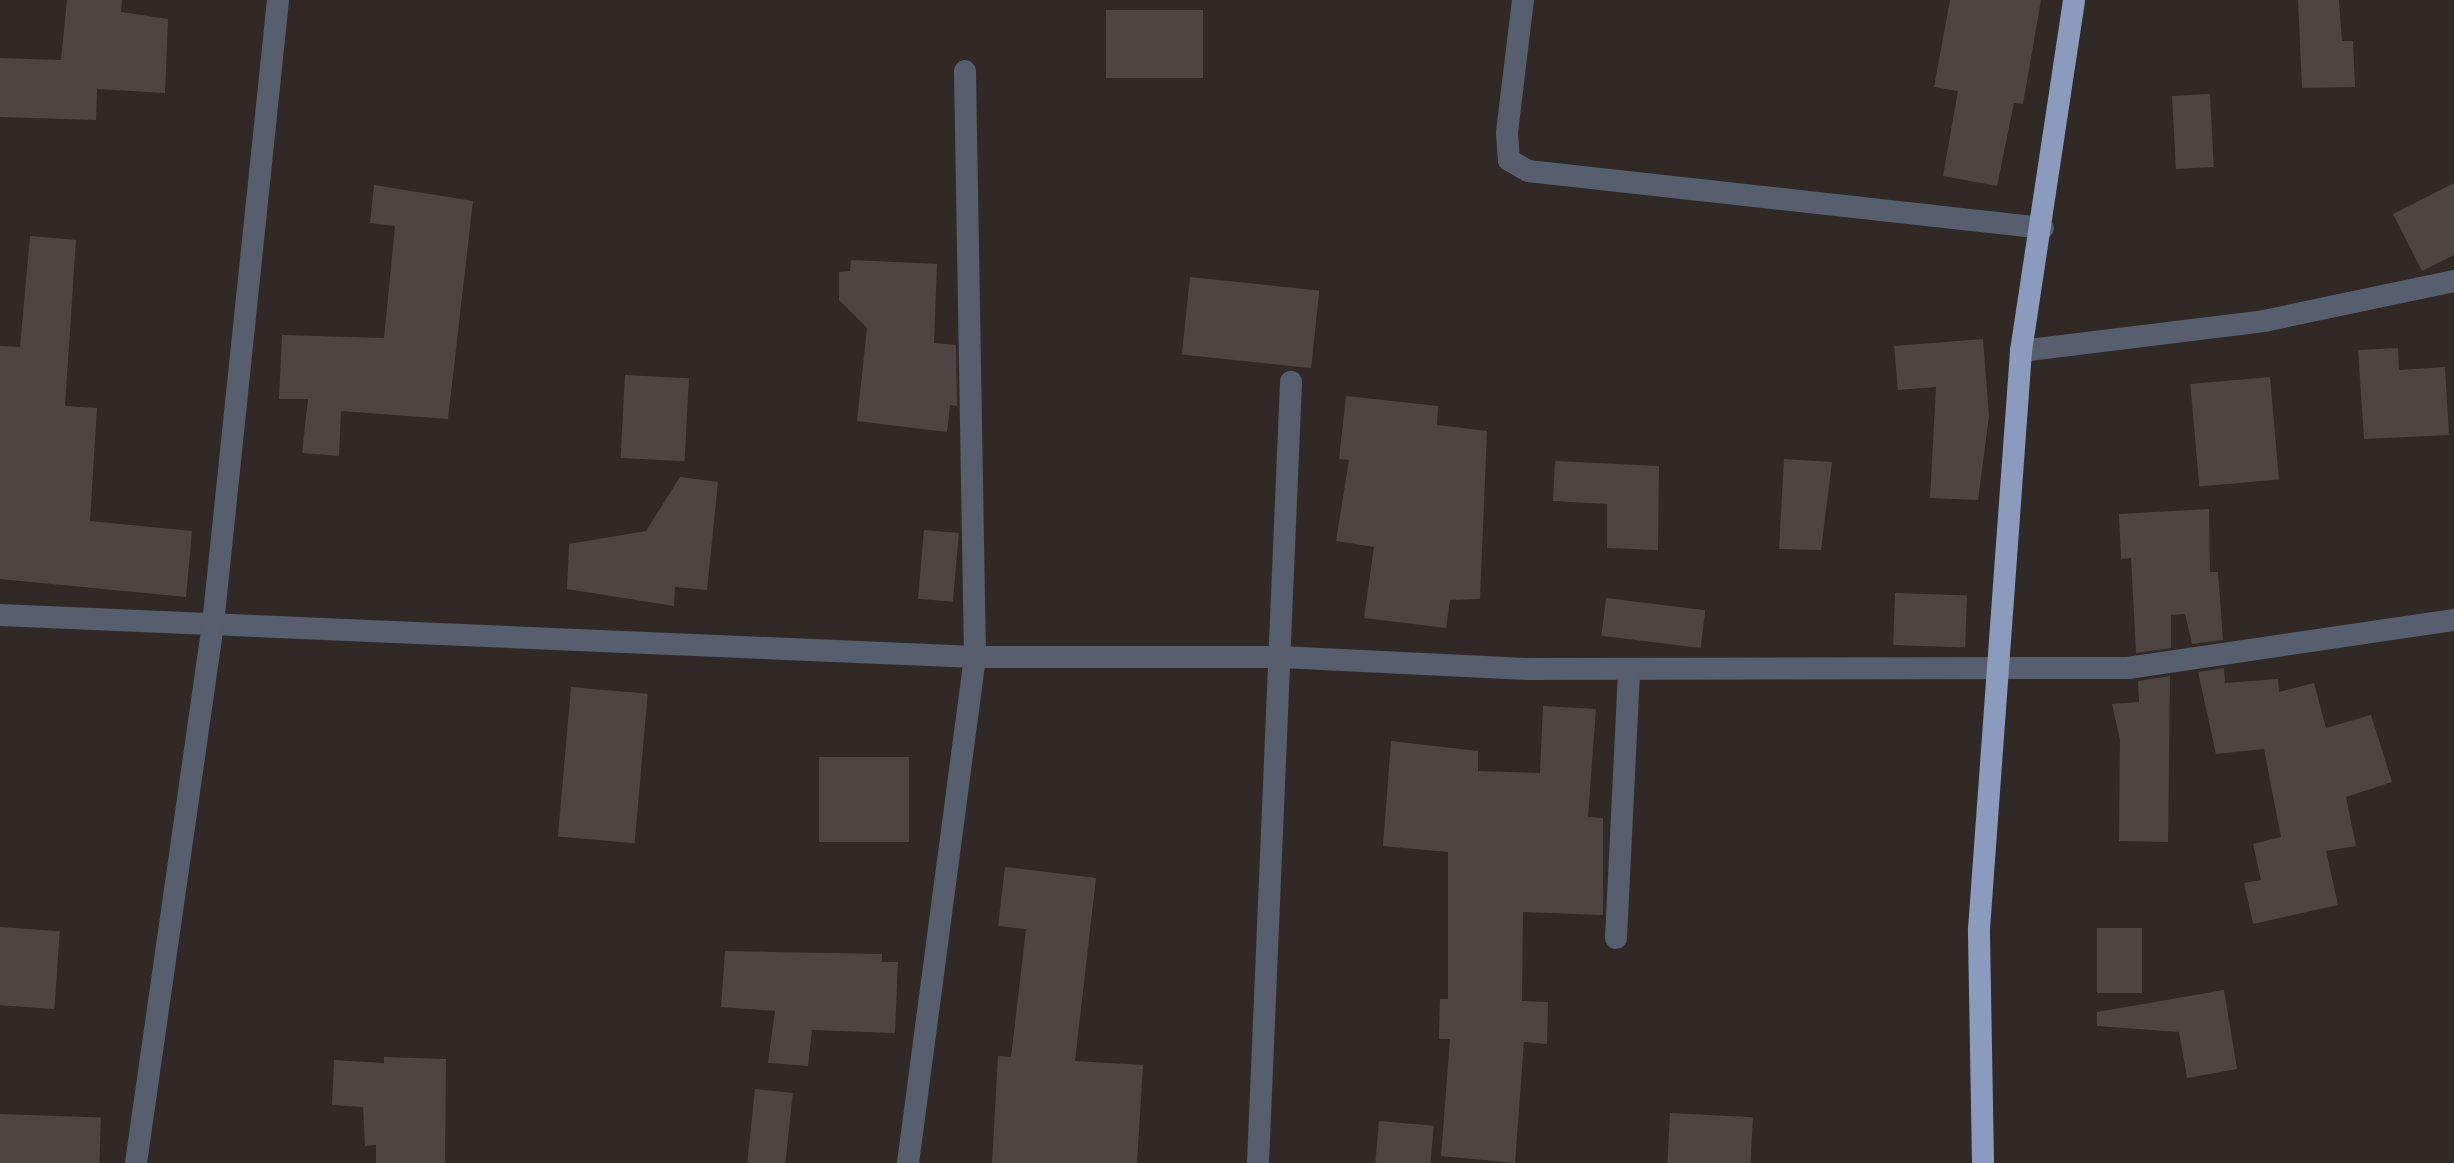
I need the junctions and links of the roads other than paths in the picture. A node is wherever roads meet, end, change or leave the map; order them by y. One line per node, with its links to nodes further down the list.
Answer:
1 (278, 0): 11 (street)
2 (1523, 0): 5 (street)
3 (2074, 0): 5 (highway)
4 (965, 71): 12 (street)
5 (2043, 228): 7 (highway)
6 (2454, 281): 7 (street)
7 (2021, 351): 14 (highway)
8 (1291, 382): 13 (street)
9 (0, 615): 11 (street)
10 (2454, 620): 14 (street)
11 (213, 624): 12 (street); 17 (street)
12 (975, 657): 13 (street); 18 (street)
13 (1281, 657): 15 (street); 19 (street)
14 (2002, 665): 15 (street); 20 (highway)
15 (1629, 669): 16 (street)
16 (1616, 938)
17 (136, 1163)
18 (908, 1163)
19 (1258, 1163)
20 (1983, 1163)

